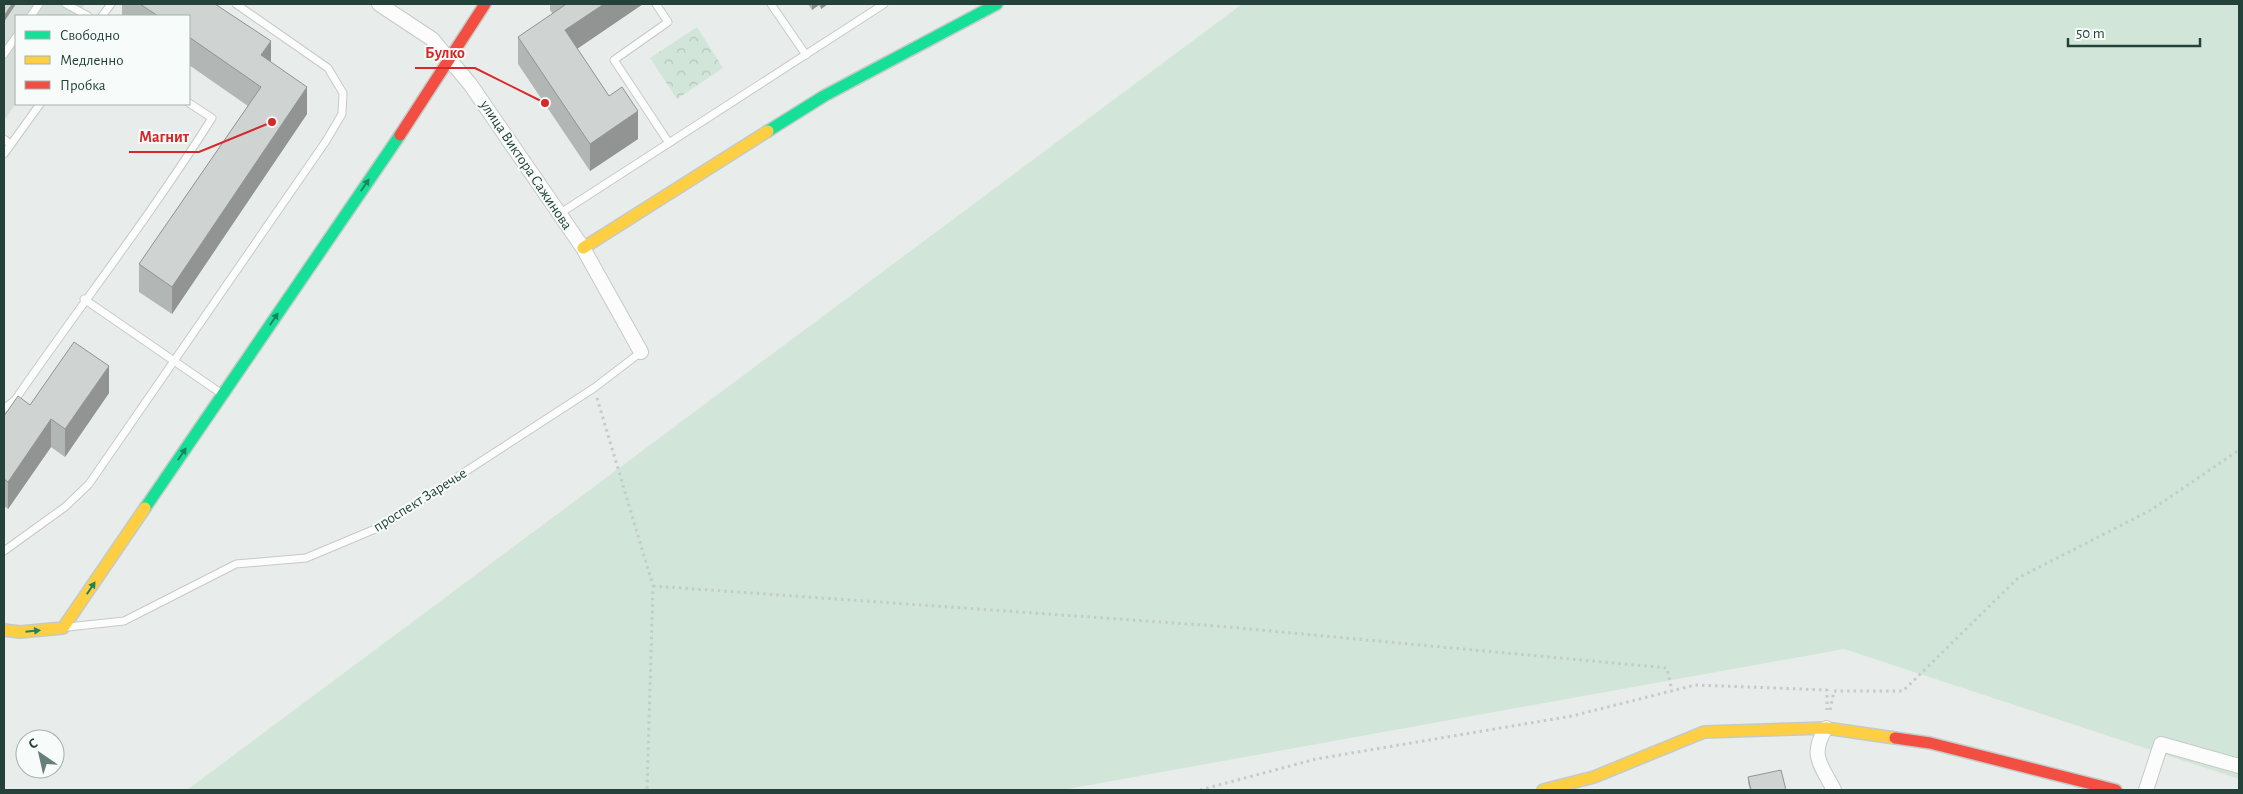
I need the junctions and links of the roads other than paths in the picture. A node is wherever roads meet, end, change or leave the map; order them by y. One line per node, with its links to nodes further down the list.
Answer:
1 (40, 4): 11 (lane)
2 (66, 4): 12 (lane)
3 (111, 4): 13 (lane)
4 (236, 4): 27 (lane)
5 (379, 4): 17 (street, улица Виктора Сажинова)
6 (485, 4): 17 (street)
7 (656, 4): 21 (lane)
8 (771, 4): 16 (lane)
9 (884, 4): 16 (lane)
10 (997, 4): 24 (street)
11 (32, 15)
12 (86, 15)
13 (103, 15)
14 (15, 38): 15 (lane)
15 (4, 54)
16 (806, 55): 21 (lane)
17 (450, 59): 23 (street, улица Виктора Сажинова); 28 (street, one-way to 17)
18 (190, 104): 25 (lane)
19 (39, 105): 20 (lane)
20 (7, 142): 22 (lane)
21 (669, 143): 23 (lane)
22 (4, 154)
23 (559, 215): 24 (street, улица Виктора Сажинова)
24 (583, 248): 26 (street, улица Виктора Сажинова)
25 (84, 299): 27 (lane); 29 (lane)
26 (641, 352): 31 (lane, проспект Заречье)
27 (176, 360): 28 (lane); 30 (lane)
28 (223, 394): 31 (street, one-way to 28)
29 (4, 409)
30 (4, 552)
31 (63, 628): 32 (street, one-way to 31)
32 (4, 630)
33 (1826, 728): 35 (street); 36 (street); 37 (street)
34 (2239, 766): 38 (street)
35 (1543, 790)
36 (1834, 790)
37 (2116, 790)
38 (2146, 790)

